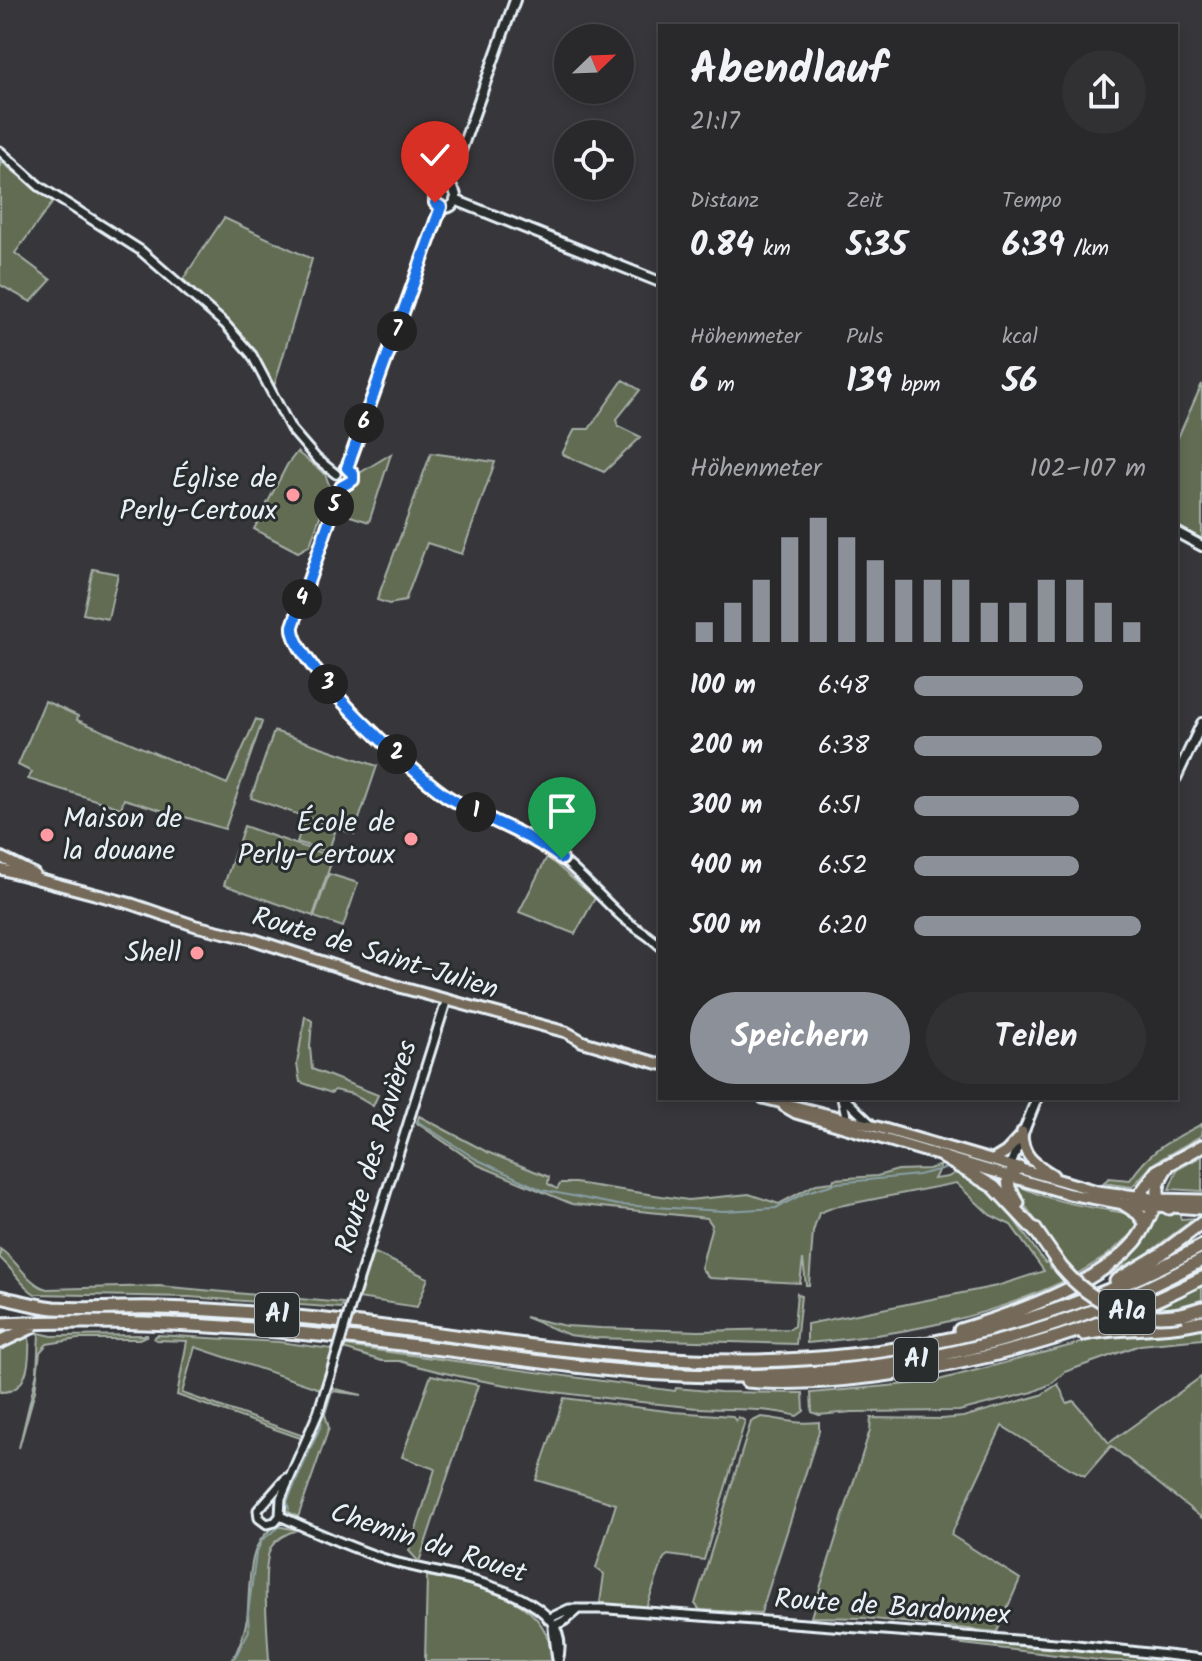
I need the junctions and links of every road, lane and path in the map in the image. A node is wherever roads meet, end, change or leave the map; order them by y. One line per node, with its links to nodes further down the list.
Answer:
1 (515, 0): 3 (main road)
2 (0, 151): 8 (street)
3 (448, 187): 4 (main road); 5 (main road)
4 (455, 200): 5 (main road); 6 (main road)
5 (441, 207): 7 (street)
6 (658, 281)
7 (347, 468): 8 (street); 9 (street)
8 (336, 474): 9 (street)
9 (342, 485): 17 (street)
10 (1178, 533): 11 (main road)
11 (1202, 546)
12 (1202, 723): 13 (main road)
13 (1178, 774)
14 (0, 857): 16 (main road, Route de Saint-Julien)
15 (0, 869): 16 (main road, Route de Saint-Julien)
16 (204, 926): 18 (main road, Route de Saint-Julien)
17 (658, 944)
18 (447, 999): 19 (main road, Route de Saint-Julien); 56 (street, Route des Ravières, bridge)
19 (658, 1063)
20 (769, 1100): 24 (main road)
21 (843, 1100): 24 (street)
22 (845, 1100): 25 (street)
23 (1036, 1100): 26 (main road)
24 (846, 1124): 25 (main road); 28 (main road)
25 (877, 1127): 29 (main road)
26 (1021, 1134): 29 (main road); 31 (main road); 32 (main road)
27 (1202, 1146): 30 (highway)
28 (943, 1157): 31 (main road); 34 (highway)
29 (993, 1160): 31 (main road)
30 (1171, 1163): 33 (highway); 35 (highway)
31 (1010, 1171): 32 (main road); 34 (highway); 36 (main road)
32 (1066, 1183): 33 (main road)
33 (1138, 1197): 35 (main road)
34 (1014, 1202): 48 (highway, bridge)
35 (1156, 1203): 36 (main road); 37 (main road); 38 (highway); 39 (highway)
36 (1124, 1204): 39 (highway)
37 (1201, 1206): 38 (main road)
38 (1169, 1208)
39 (1145, 1222): 54 (highway)
40 (1202, 1223): 47 (highway, A1a)
41 (1202, 1246): 47 (highway, A1)
42 (1202, 1260): 55 (highway, A1)
43 (1202, 1278): 52 (highway, A1a)
44 (0, 1289): 46 (highway)
45 (0, 1297): 46 (highway)
46 (17, 1301): 54 (highway, A1)
47 (1077, 1302): 54 (highway, A1)
48 (1202, 1308)
49 (1202, 1321): 52 (highway)
50 (0, 1324): 51 (highway)
51 (46, 1324): 53 (highway); 55 (highway, A1)
52 (1050, 1341): 55 (highway, A1a)
53 (0, 1342)
54 (898, 1349)
55 (721, 1376)
56 (292, 1471): 57 (street); 58 (street)
57 (266, 1501): 58 (street); 59 (street)
58 (279, 1506): 59 (street)
59 (280, 1516): 60 (street, Chemin du Rouet)
60 (551, 1622): 61 (street, Route de Bardonnex); 62 (street)
61 (1202, 1659)
62 (557, 1661)

